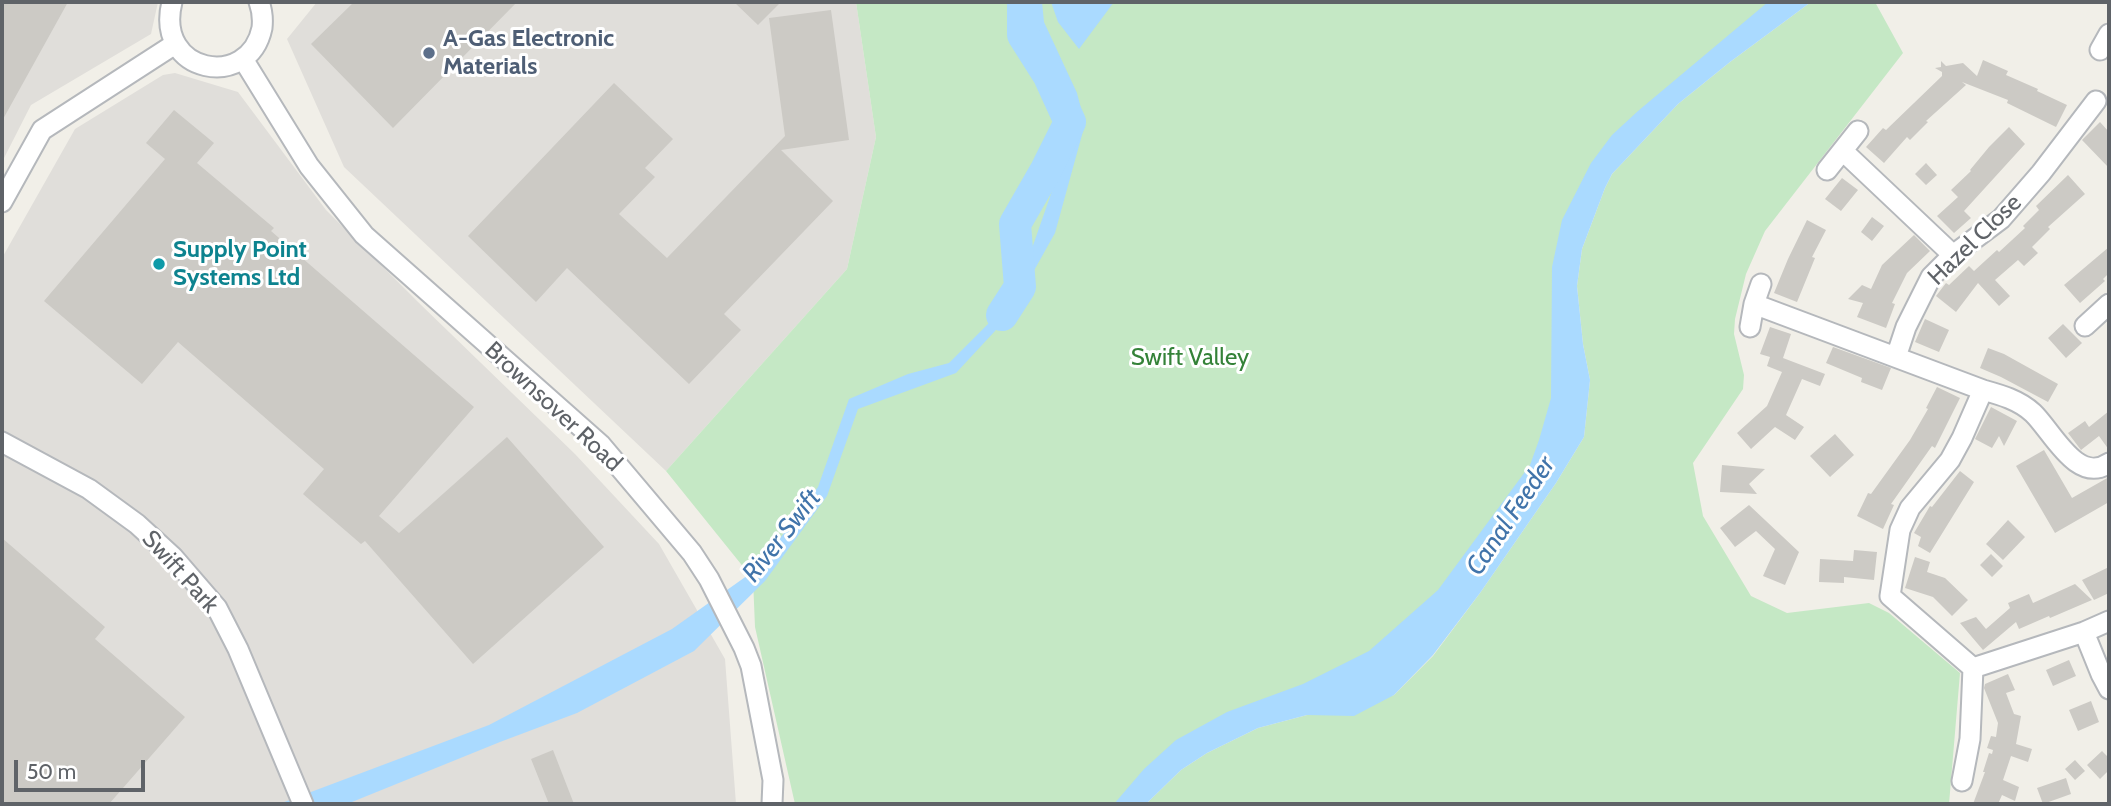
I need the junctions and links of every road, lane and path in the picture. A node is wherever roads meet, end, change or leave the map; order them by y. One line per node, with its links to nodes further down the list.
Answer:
1 (172, 2): 3 (street)
2 (259, 2): 4 (street)
3 (175, 44): 4 (street); 9 (street)
4 (243, 59): 26 (street, Brownsover Road)
5 (2096, 101): 10 (street, Hazel Close)
6 (1858, 131): 7 (street)
7 (1843, 151): 8 (street); 10 (street)
8 (1827, 170)
9 (2, 202)
10 (1953, 255): 16 (street, Hazel Close)
11 (1761, 285): 12 (street)
12 (1755, 304): 15 (street); 16 (street)
13 (2109, 304): 14 (street)
14 (2085, 326)
15 (1750, 327)
16 (1896, 356): 17 (street)
17 (1983, 390): 19 (street); 22 (street)
18 (2, 442): 25 (street, Swift Park)
19 (2109, 463)
20 (2109, 621): 21 (street)
21 (2084, 632): 22 (street); 23 (street)
22 (1973, 668): 24 (street)
23 (2109, 689)
24 (1962, 781)
25 (303, 804)
26 (772, 804)

